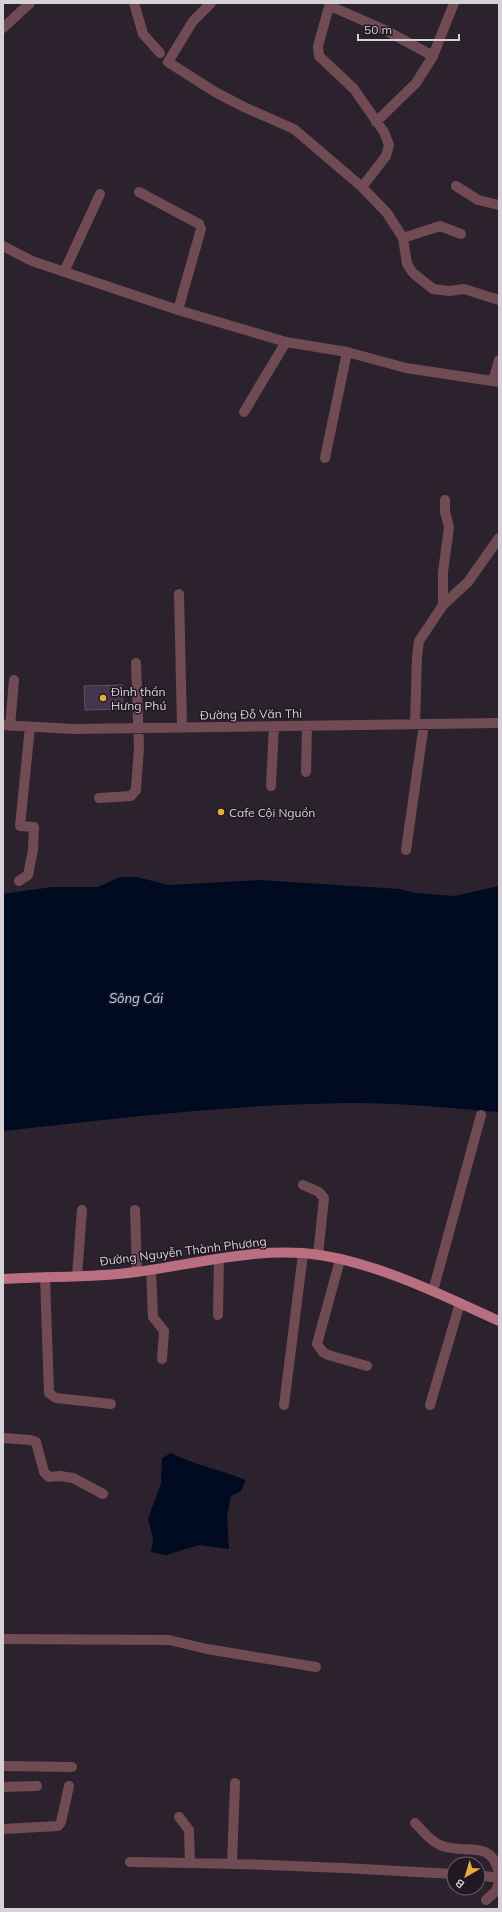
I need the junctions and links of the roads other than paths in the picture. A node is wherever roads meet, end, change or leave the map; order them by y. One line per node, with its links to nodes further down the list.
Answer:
1 (30, 3): 6 (street)
2 (134, 3): 7 (street)
3 (211, 3): 11 (street)
4 (454, 3): 8 (street)
5 (330, 4): 8 (street); 9 (street)
6 (3, 28)
7 (160, 53)
8 (434, 56): 9 (street)
9 (376, 122): 11 (street)
10 (456, 186): 14 (street)
11 (362, 187): 16 (street)
12 (139, 192): 20 (street)
13 (100, 194): 18 (street)
14 (499, 205)
15 (461, 234): 16 (street)
16 (403, 238): 19 (street)
17 (3, 246): 18 (street)
18 (64, 272): 20 (street)
19 (499, 300)
20 (178, 310): 21 (street)
21 (286, 342): 22 (street); 25 (street)
22 (347, 352): 24 (street); 26 (street)
23 (499, 360): 24 (street)
24 (496, 382)
25 (244, 412)
26 (325, 458)
27 (445, 500): 30 (street)
28 (499, 538): 30 (street)
29 (179, 594): 40 (street)
30 (443, 605): 34 (street)
31 (136, 663): 39 (street)
32 (14, 680): 35 (street)
33 (499, 723): 34 (street, Đường Đỗ Văn Thi)
34 (419, 724): 37 (street, Đường Đỗ Văn Thi); 44 (street)
35 (7, 725): 38 (street, Đường Đỗ Văn Thi)
36 (274, 726): 37 (street, Đường Đỗ Văn Thi); 40 (street, Đường Đỗ Văn Thi); 42 (street)
37 (307, 726): 41 (street)
38 (30, 728): 39 (street, Đường Đỗ Văn Thi); 45 (street)
39 (137, 728): 40 (street, Đường Đỗ Văn Thi); 43 (street)
40 (182, 728)
41 (306, 772)
42 (270, 786)
43 (99, 798)
44 (406, 850)
45 (19, 881)
46 (481, 1115): 59 (street)
47 (303, 1185): 51 (street)
48 (82, 1210): 56 (street)
49 (135, 1210): 55 (street)
50 (303, 1254): 51 (main road, Đường Nguyễn Thành Phương); 52 (main road, Đường Nguyễn Thành Phương); 66 (street)
51 (318, 1255): 53 (main road, Đường Nguyễn Thành Phương)
52 (219, 1259): 54 (main road, Đường Nguyễn Thành Phương); 61 (street)
53 (340, 1260): 59 (main road, Đường Nguyễn Thành Phương); 64 (street)
54 (151, 1270): 55 (main road, Đường Nguyễn Thành Phương); 63 (street)
55 (137, 1272): 56 (main road, Đường Nguyễn Thành Phương)
56 (77, 1276): 57 (main road, Đường Nguyễn Thành Phương)
57 (46, 1277): 58 (main road, Đường Nguyễn Thành Phương); 65 (street)
58 (3, 1279)
59 (433, 1291): 60 (main road, Đường Nguyễn Thành Phương)
60 (460, 1303): 62 (main road, Đường Nguyễn Thành Phương); 67 (street)
61 (218, 1315)
62 (499, 1321)
63 (162, 1359)
64 (367, 1366)
65 (111, 1404)
66 (284, 1405)
67 (430, 1405)
68 (3, 1438): 69 (street)
69 (103, 1494)
70 (3, 1639): 71 (street)
71 (316, 1667)
72 (3, 1766): 73 (street)
73 (72, 1767)
74 (235, 1784): 83 (street)
75 (37, 1786): 77 (street)
76 (69, 1786): 80 (street)
77 (3, 1787)
78 (179, 1817): 82 (street)
79 (415, 1823): 84 (street)
80 (3, 1829)
81 (130, 1862): 82 (street)
82 (190, 1863): 83 (street)
83 (232, 1863): 85 (street)
84 (499, 1872)
85 (446, 1873)
86 (486, 1876): 87 (street)
87 (499, 1878)
88 (499, 1884): 89 (street)
89 (486, 1900)

